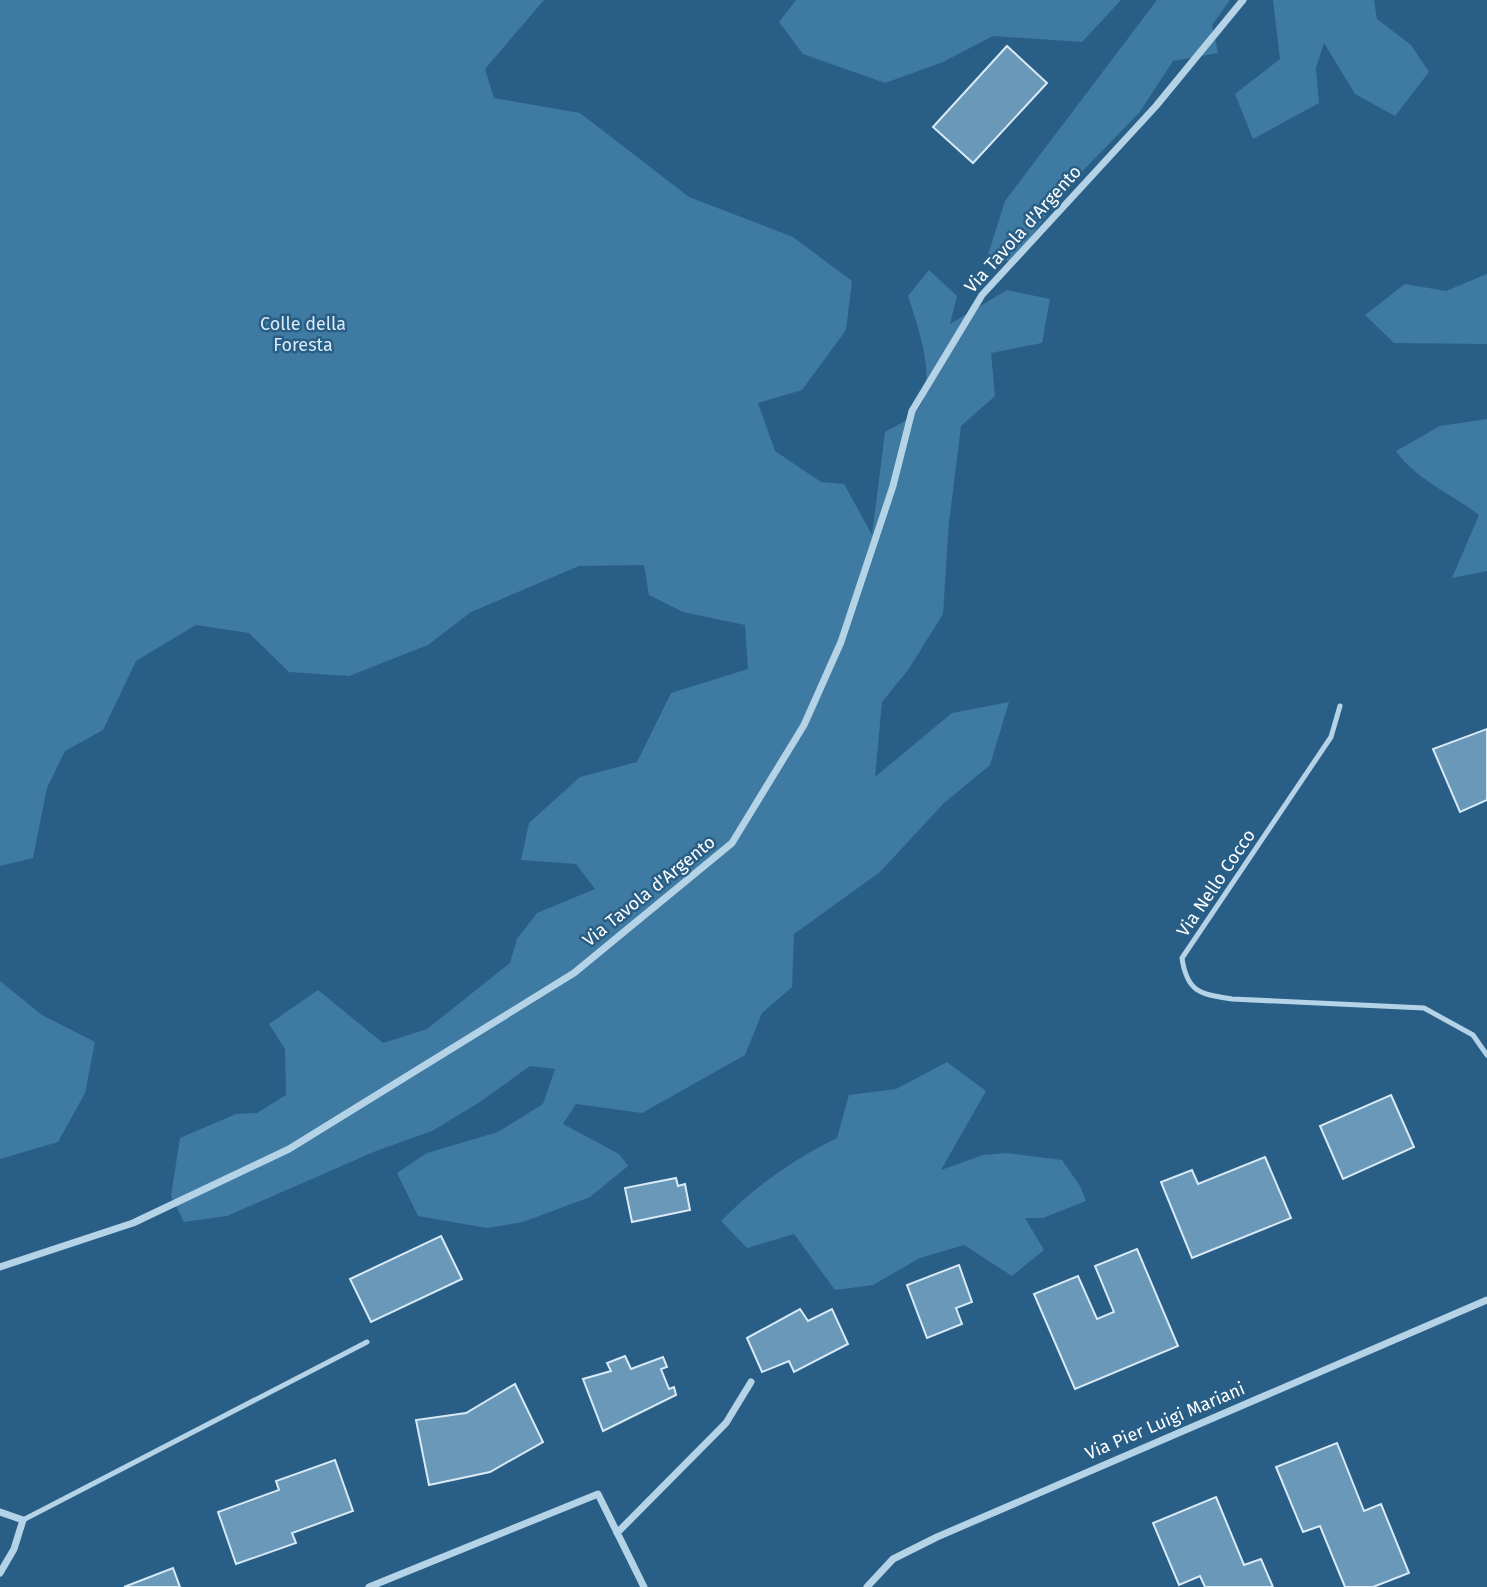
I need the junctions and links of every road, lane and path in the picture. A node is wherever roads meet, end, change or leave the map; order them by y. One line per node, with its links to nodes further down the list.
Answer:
1 (1243, 0): 4 (street, Via Tavola d'Argento)
2 (1340, 706): 3 (lane, Via Nello Cocco)
3 (1487, 1055)
4 (0, 1267)
5 (1487, 1300): 14 (street, Via Pier Luigi Mariani)
6 (367, 1342): 9 (lane)
7 (751, 1382): 10 (street)
8 (0, 1512): 9 (street)
9 (23, 1520): 11 (street)
10 (617, 1533): 12 (street); 13 (street)
11 (0, 1573)
12 (369, 1587)
13 (644, 1587)
14 (867, 1587)

